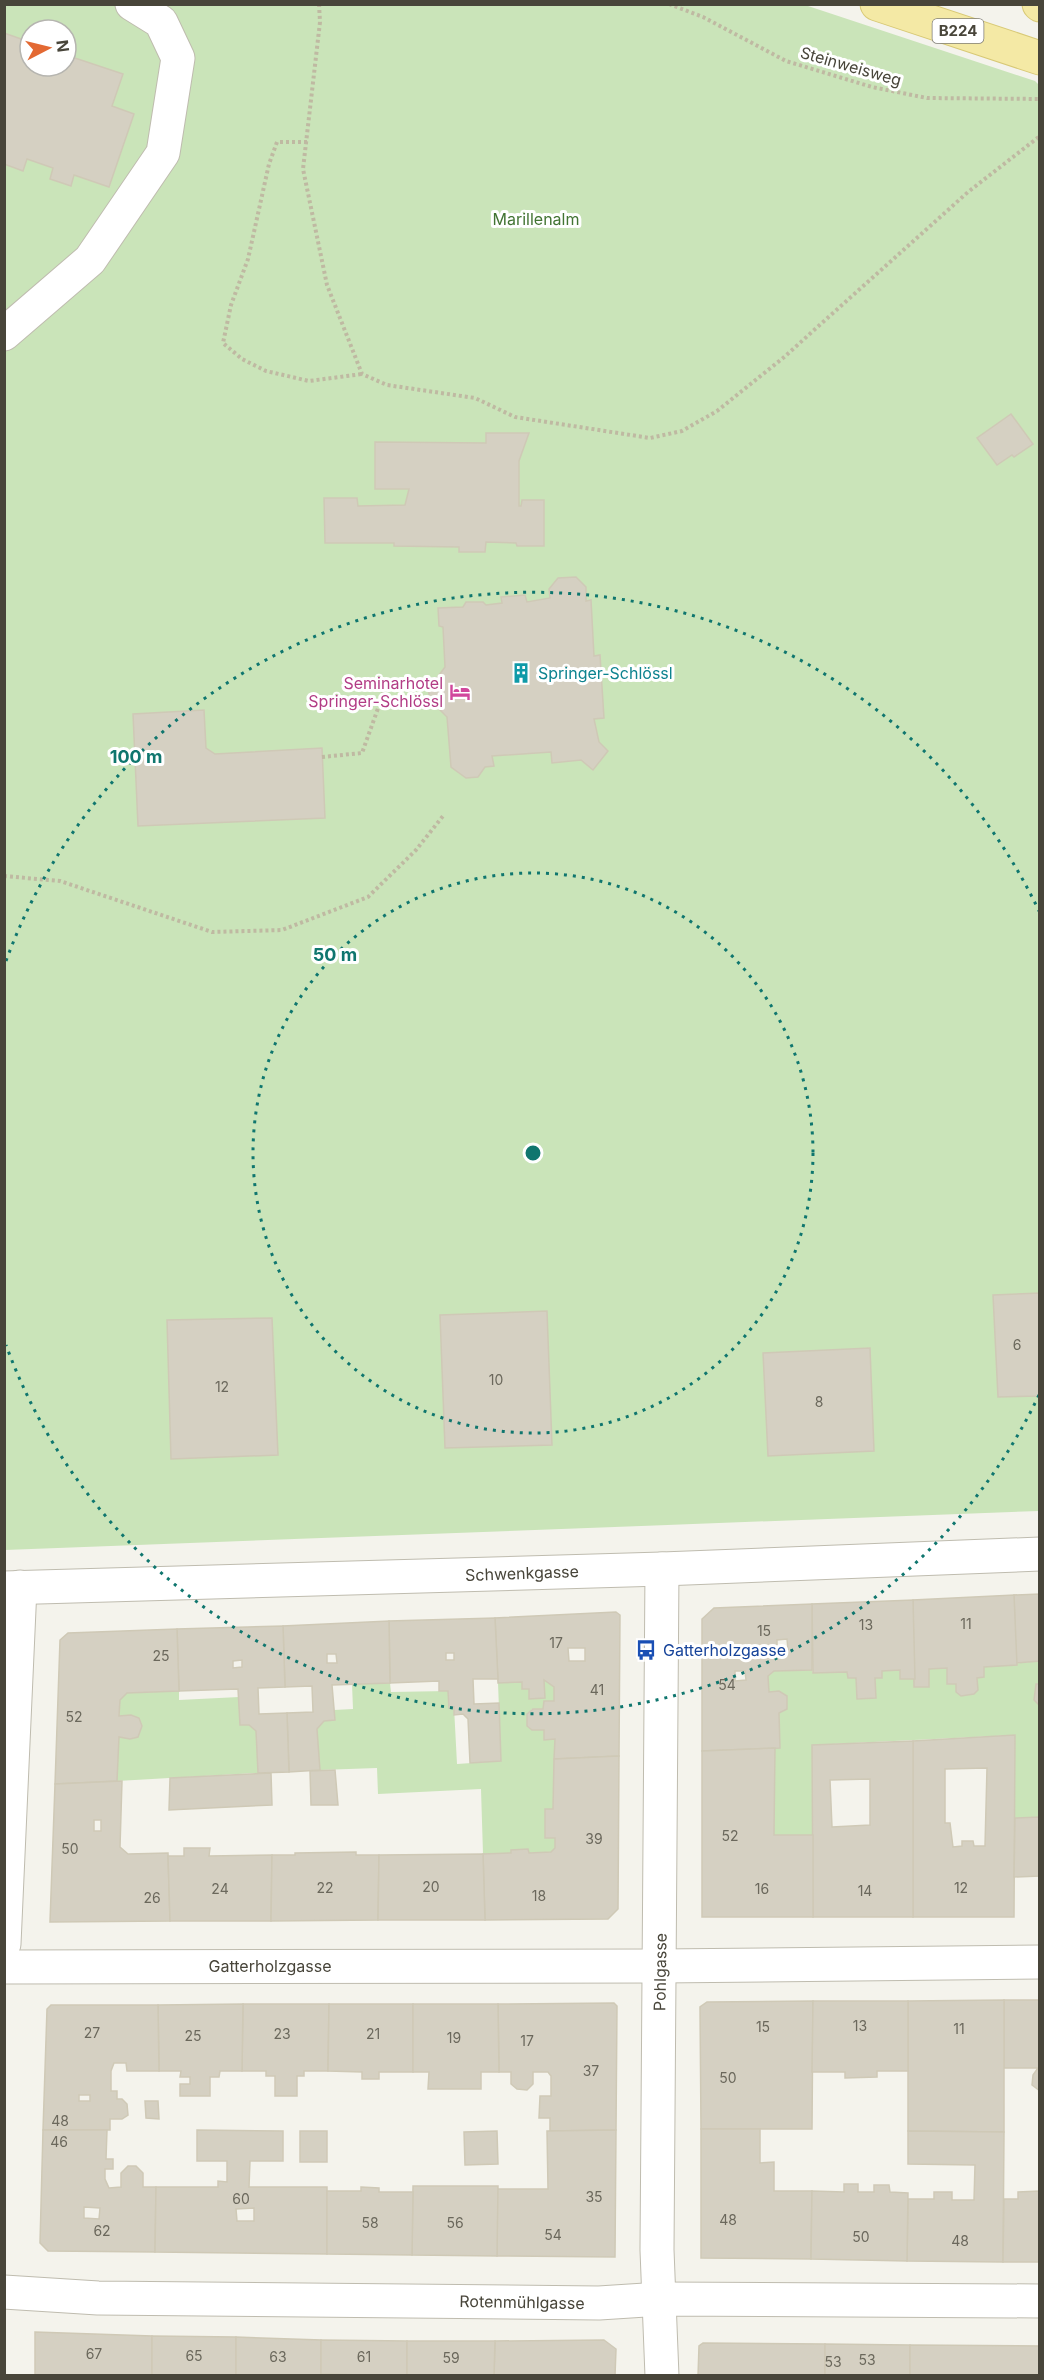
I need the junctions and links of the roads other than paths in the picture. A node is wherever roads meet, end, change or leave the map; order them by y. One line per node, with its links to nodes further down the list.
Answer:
1 (132, 4): 4 (street)
2 (877, 4): 3 (main road, B224)
3 (1040, 58)
4 (4, 334)
5 (1040, 1554): 6 (street, Schwenkgasse)
6 (662, 1569): 7 (street, Schwenkgasse); 11 (street, Pohlgasse)
7 (12, 1587): 8 (street)
8 (4, 1944)
9 (1040, 1962): 11 (street, Gatterholzgasse)
10 (4, 1966): 11 (street, Gatterholzgasse)
11 (660, 1966): 13 (street, Pohlgasse)
12 (4, 2292): 13 (street, Rotenmühlgasse)
13 (661, 2299): 14 (street, Rotenmühlgasse); 15 (street, Pohlgasse)
14 (1040, 2301)
15 (662, 2376)

